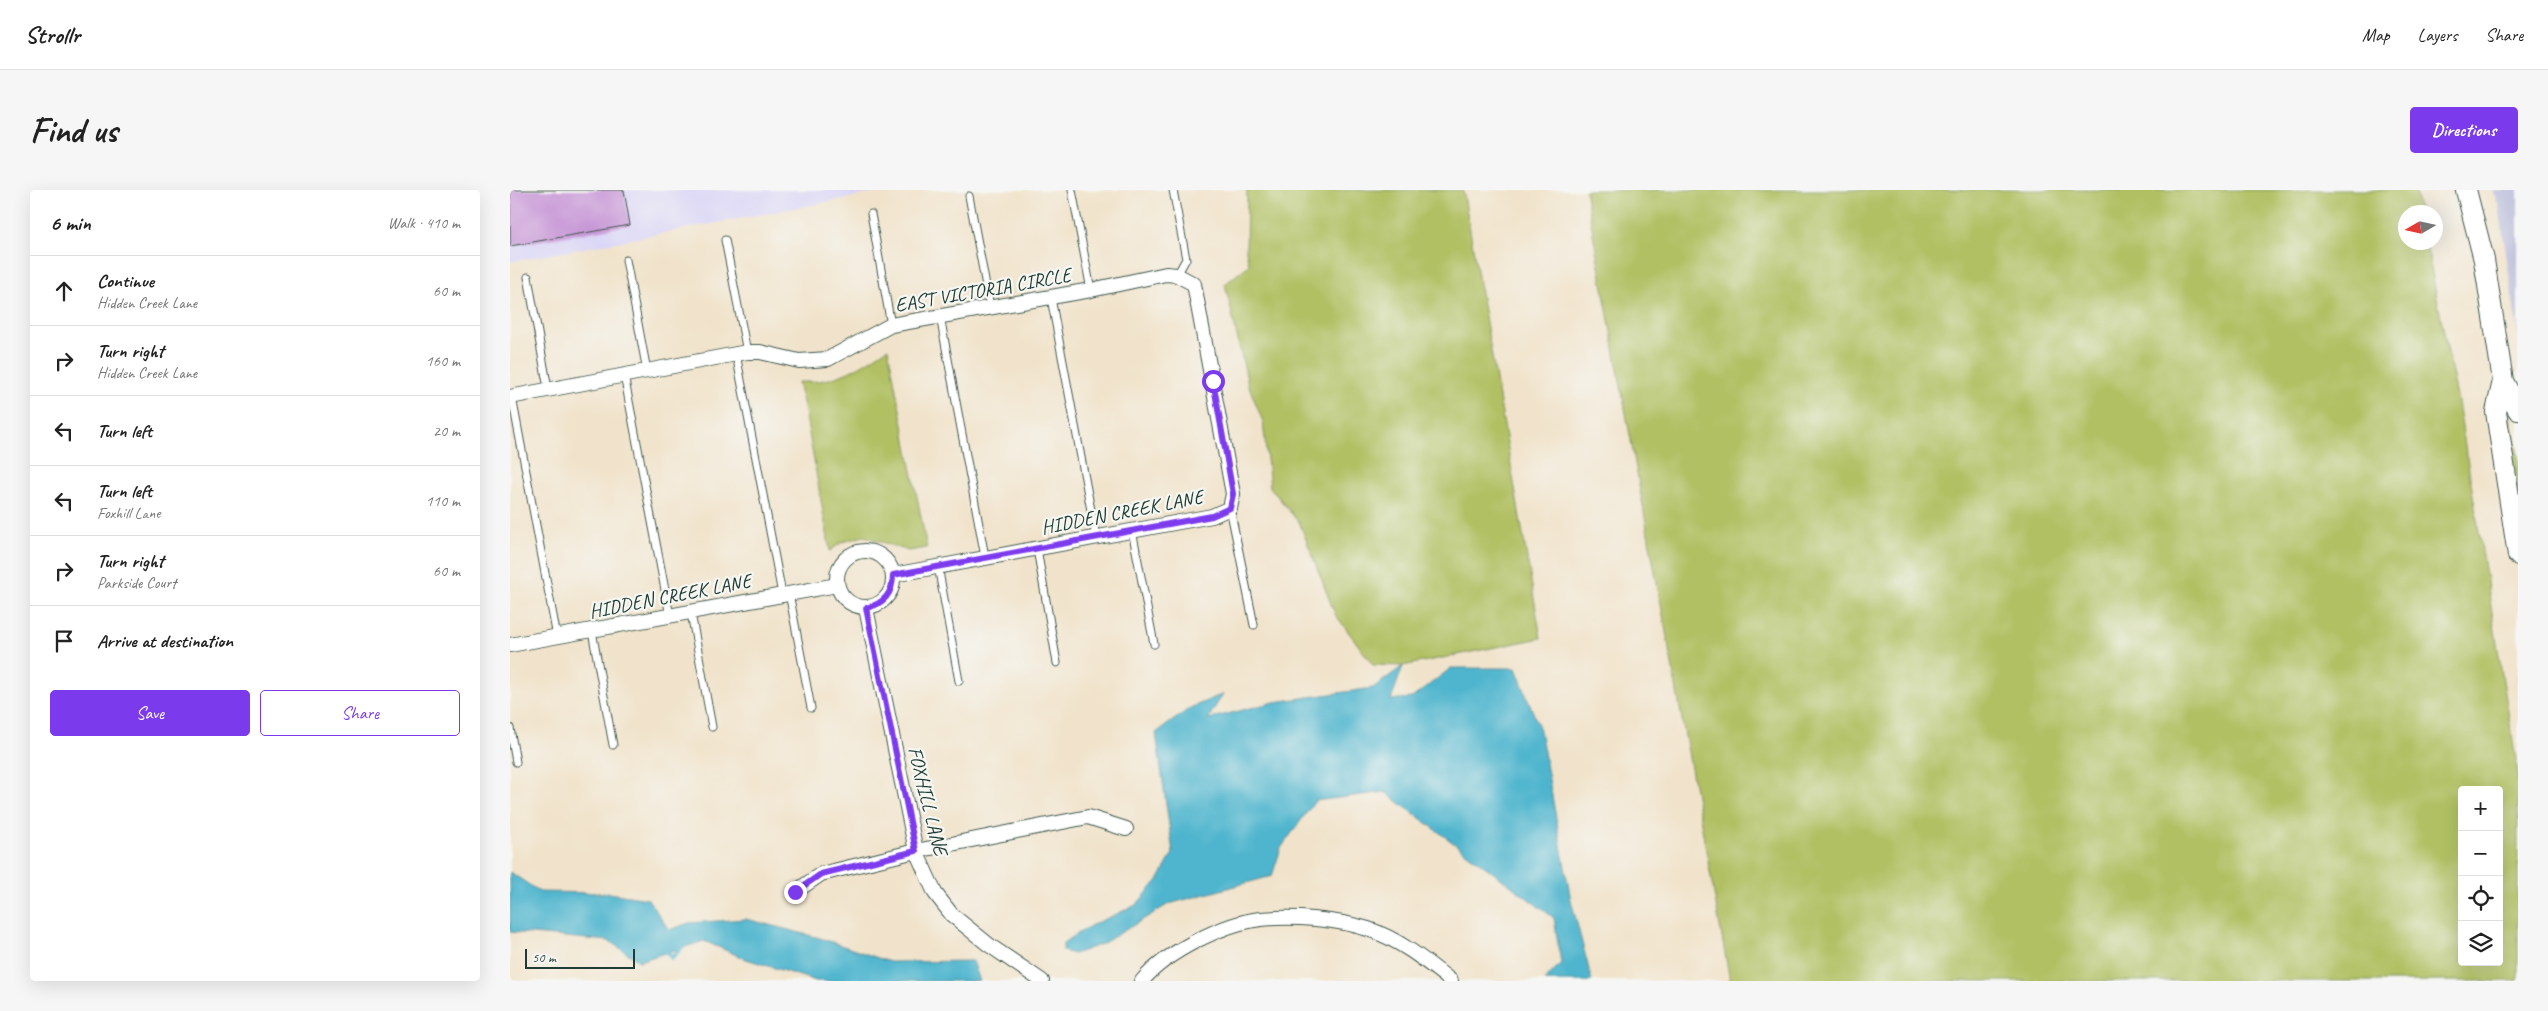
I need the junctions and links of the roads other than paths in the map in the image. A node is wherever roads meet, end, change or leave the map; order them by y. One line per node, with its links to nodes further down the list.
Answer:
1 (1072, 190): 10 (lane)
2 (1173, 190): 8 (lane)
3 (2468, 192): 18 (street)
4 (969, 196): 12 (lane)
5 (871, 214): 14 (lane)
6 (725, 240): 15 (lane)
7 (626, 260): 16 (lane)
8 (1177, 275): 10 (street, EAST VICTORIA CIRCLE); 22 (street, HIDDEN CREEK LANE)
9 (528, 277): 19 (lane)
10 (1091, 290): 11 (street, EAST VICTORIA CIRCLE)
11 (1051, 298): 12 (street, EAST VICTORIA CIRCLE); 24 (lane)
12 (990, 307): 13 (street, EAST VICTORIA CIRCLE)
13 (940, 316): 14 (street, EAST VICTORIA CIRCLE); 27 (lane)
14 (892, 325): 15 (street, EAST VICTORIA CIRCLE)
15 (742, 353): 16 (street, EAST VICTORIA CIRCLE); 31 (lane)
16 (647, 371): 17 (street, EAST VICTORIA CIRCLE)
17 (624, 374): 19 (street, EAST VICTORIA CIRCLE); 34 (lane)
18 (2503, 381): 21 (street); 26 (street)
19 (548, 389): 20 (street, EAST VICTORIA CIRCLE)
20 (511, 397): 37 (lane)
21 (2518, 410)
22 (1230, 508): 23 (street, HIDDEN CREEK LANE); 35 (lane)
23 (1132, 530): 24 (street, HIDDEN CREEK LANE); 38 (lane)
24 (1096, 537): 25 (street, HIDDEN CREEK LANE)
25 (1037, 549): 27 (street, HIDDEN CREEK LANE); 40 (lane)
26 (2518, 555)
27 (985, 558): 28 (street, HIDDEN CREEK LANE)
28 (938, 566): 29 (street, HIDDEN CREEK LANE); 41 (lane)
29 (893, 575): 30 (street); 32 (street)
30 (837, 585): 31 (street, HIDDEN CREEK LANE); 32 (street)
31 (786, 594): 33 (street, HIDDEN CREEK LANE); 42 (lane)
32 (866, 608): 48 (street, FOXHILL LANE)
33 (691, 613): 34 (street, HIDDEN CREEK LANE); 43 (lane)
34 (670, 616): 36 (street, HIDDEN CREEK LANE)
35 (1254, 625)
36 (592, 631): 37 (street, HIDDEN CREEK LANE); 45 (lane)
37 (557, 637): 39 (street, HIDDEN CREEK LANE)
38 (1154, 644)
39 (510, 645)
40 (1056, 663)
41 (959, 681)
42 (811, 708)
43 (712, 727)
44 (510, 728): 46 (lane)
45 (613, 745)
46 (516, 762)
47 (1126, 829): 48 (street)
48 (916, 851): 49 (street); 50 (street, FOXHILL LANE)
49 (795, 892)
50 (1042, 981)
51 (1142, 981): 52 (street)
52 (1451, 981)

